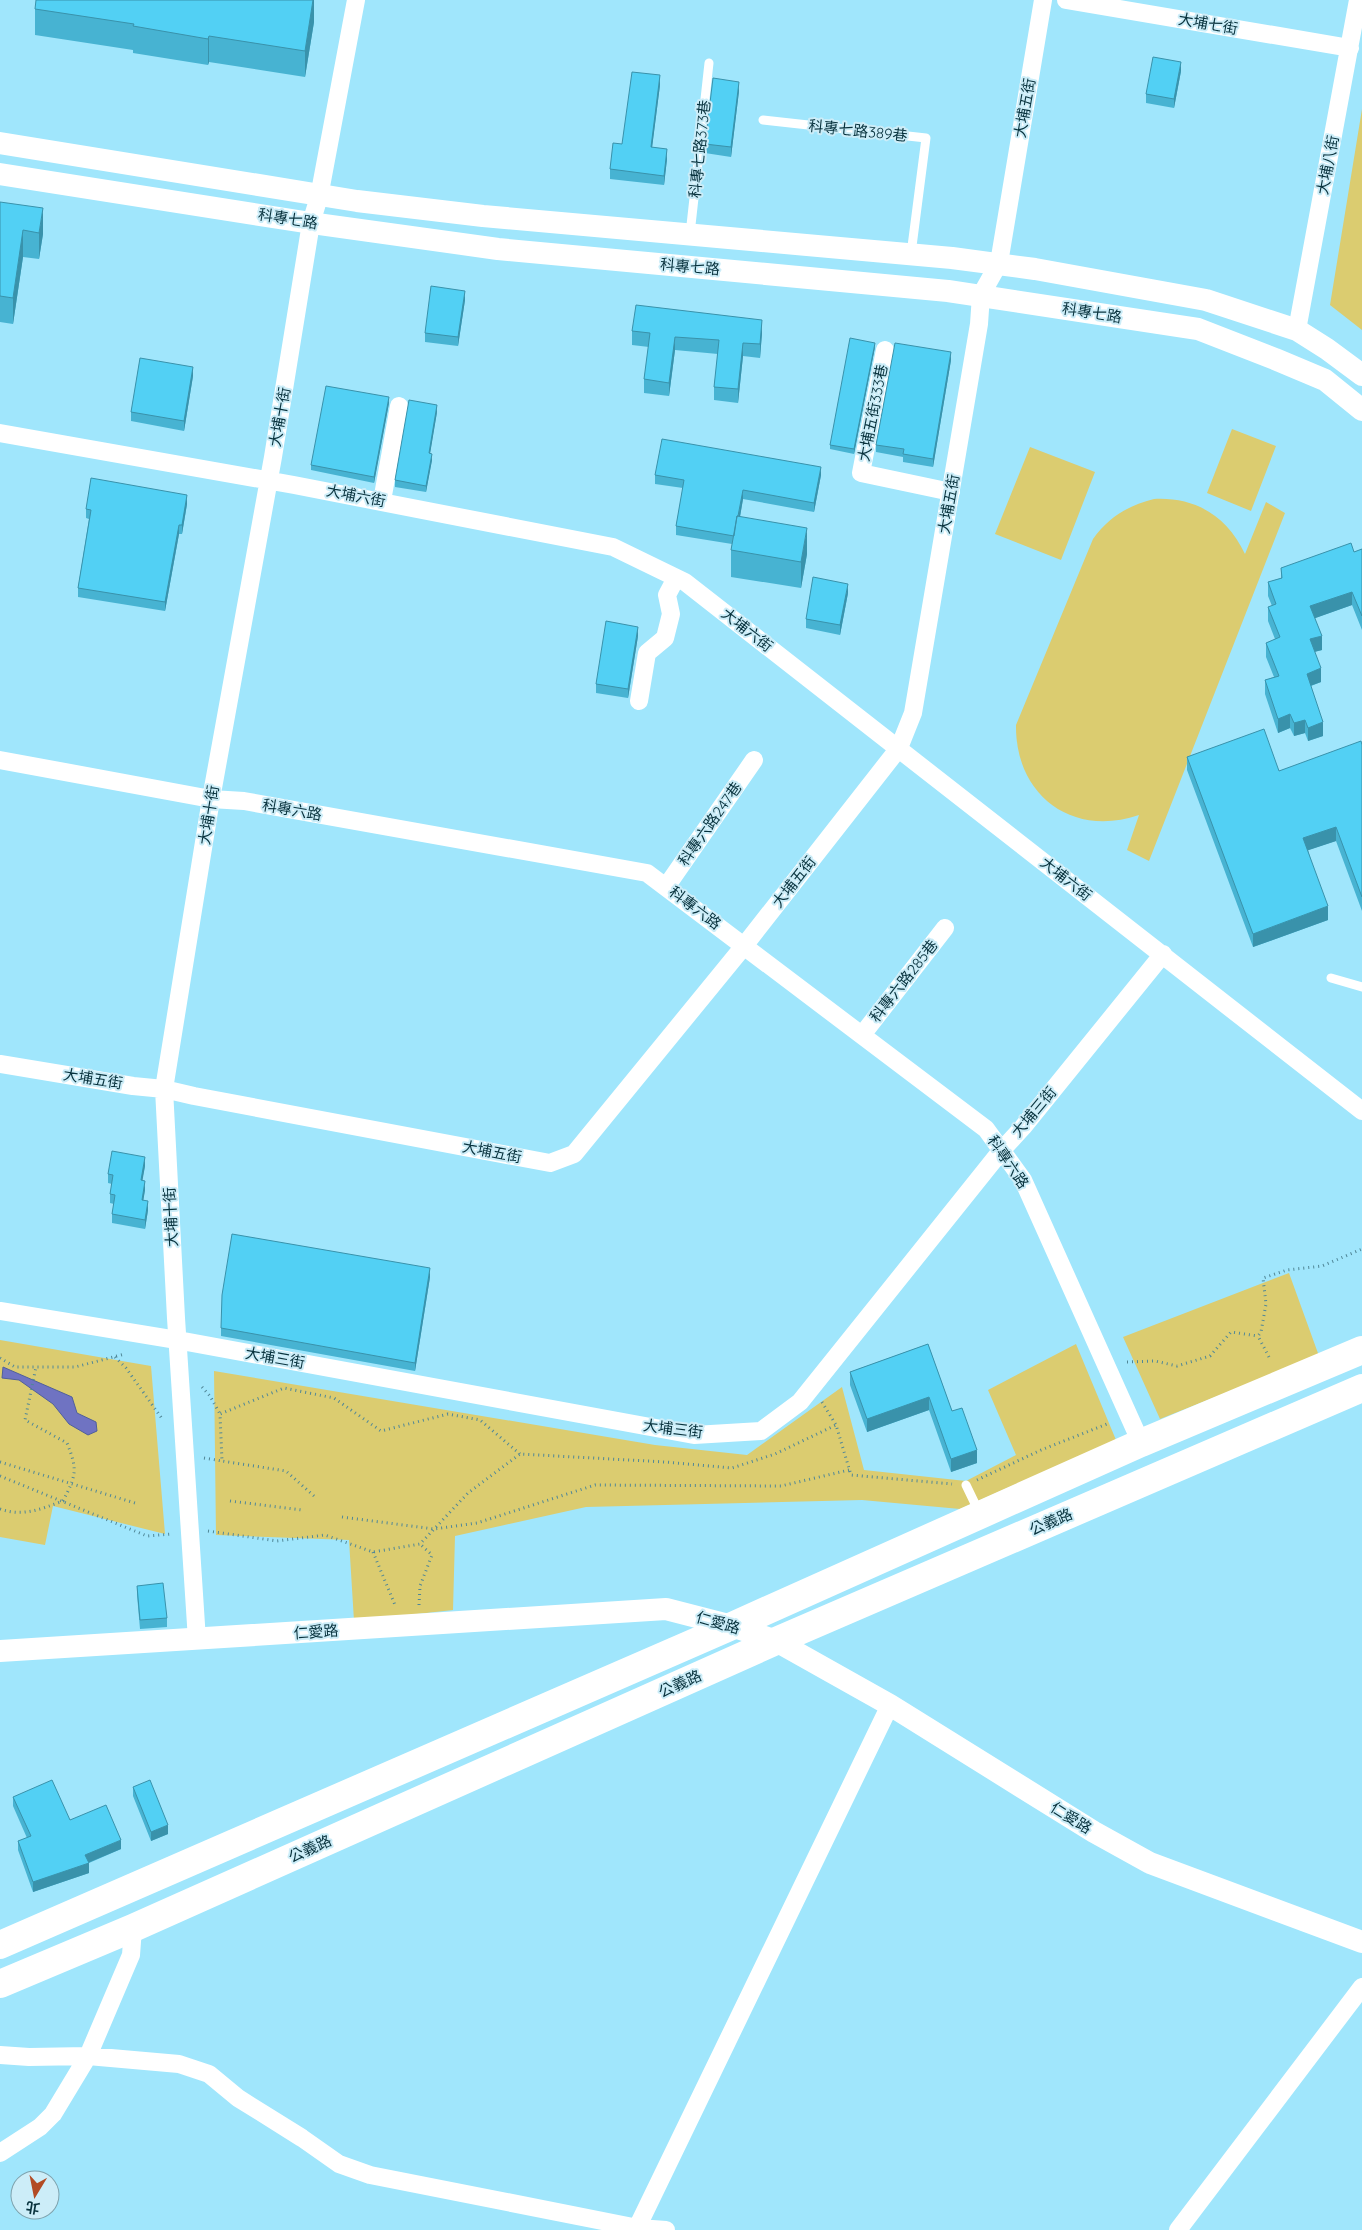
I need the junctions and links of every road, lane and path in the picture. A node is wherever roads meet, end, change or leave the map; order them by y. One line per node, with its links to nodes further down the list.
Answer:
1 (356, 0): 10 (street, 大埔十街)
2 (1043, 0): 14 (street, 大埔五街)
3 (1066, 0): 5 (street, 大埔七街)
4 (1358, 0): 5 (street, 大埔八街)
5 (1350, 48): 16 (street, 大埔八街)
6 (709, 63): 12 (lane, 科專七路373巷)
7 (763, 120): 13 (lane, 科專七路389巷)
8 (0, 143): 10 (street, 科專七路)
9 (0, 174): 11 (street, 科專七路)
10 (319, 197): 11 (street, 大埔十街); 12 (street, 科專七路)
11 (311, 223): 15 (street, 科專七路); 22 (street, 大埔十街)
12 (690, 234): 13 (street, 科專七路)
13 (911, 254): 14 (street, 科專七路)
14 (999, 264): 15 (street, 大埔五街); 16 (street, 科專七路)
15 (981, 295): 20 (street, 科專七路); 23 (street, 大埔五街)
16 (1297, 330): 18 (street, 科專七路)
17 (885, 350): 23 (street, 大埔五街333巷)
18 (1362, 375)
19 (399, 406): 24 (street)
20 (1362, 410)
21 (0, 433): 22 (street, 大埔六街)
22 (269, 480): 24 (street, 大埔六街); 30 (street, 大埔十街)
23 (951, 492): 27 (street, 大埔五街)
24 (382, 501): 25 (street, 大埔六街)
25 (676, 578): 26 (street); 27 (street, 大埔六街)
26 (639, 701)
27 (898, 748): 33 (street, 大埔五街); 34 (street, 大埔六街)
28 (0, 760): 30 (street, 科專六路)
29 (754, 760): 31 (street, 科專六路247巷)
30 (211, 799): 31 (street, 科專六路); 39 (street, 大埔十街)
31 (666, 887): 33 (street, 科專六路)
32 (945, 928): 37 (street, 科專六路285巷)
33 (744, 946): 37 (street, 科專六路); 39 (street, 大埔五街)
34 (1163, 954): 40 (street, 大埔六街); 41 (street, 大埔三街)
35 (1331, 978): 36 (lane)
36 (1362, 986)
37 (862, 1035): 41 (street, 科專六路)
38 (0, 1064): 39 (street, 大埔五街)
39 (164, 1089): 45 (street, 大埔十街)
40 (1362, 1111)
41 (1001, 1150): 54 (street, 大埔三街); 60 (street, 科專六路)
42 (1362, 1249): 44 (path)
43 (0, 1311): 45 (street, 大埔三街)
44 (1258, 1336): 48 (path); 51 (path)
45 (177, 1340): 54 (street, 大埔三街); 85 (street, 大埔十街)
46 (1362, 1350): 60 (main road)
47 (125, 1354): 50 (path)
48 (1269, 1357)
49 (0, 1358): 52 (path)
50 (115, 1358): 52 (path); 57 (path)
51 (1127, 1362)
52 (36, 1367): 67 (path)
53 (202, 1387): 56 (path)
54 (811, 1389): 59 (path)
55 (1351, 1393): 86 (main road, 公義路)
56 (220, 1414): 61 (path); 63 (path)
57 (167, 1424)
58 (1107, 1424): 68 (path)
59 (836, 1426): 61 (path); 65 (path)
60 (1141, 1443): 75 (main road)
61 (520, 1454): 77 (path)
62 (204, 1458): 63 (path)
63 (222, 1461): 69 (path)
64 (0, 1462): 67 (path)
65 (849, 1470): 68 (path); 77 (path)
66 (0, 1476): 70 (path)
67 (72, 1484): 70 (path); 72 (path)
68 (966, 1485): 75 (lane)
69 (314, 1496)
70 (63, 1501): 73 (path); 79 (path)
71 (230, 1501): 74 (path)
72 (135, 1503)
73 (0, 1509)
74 (302, 1510)
75 (981, 1515): 84 (main road)
76 (342, 1517): 77 (path)
77 (434, 1529): 80 (path)
78 (207, 1531): 81 (path)
79 (175, 1534)
80 (420, 1544): 81 (path); 83 (path)
81 (373, 1552): 82 (path)
82 (396, 1607)
83 (419, 1614)
84 (732, 1626): 85 (street, 仁愛路); 86 (street, 仁愛路); 91 (main road)
85 (197, 1640): 87 (street, 仁愛路)
86 (776, 1641): 88 (street, 仁愛路); 89 (main road, 公義路)
87 (0, 1651)
88 (890, 1705): 90 (street, 仁愛路); 97 (street)
89 (134, 1928): 92 (main road, 公義路); 95 (street)
90 (1362, 1942)
91 (0, 1945)
92 (0, 1984)
93 (1362, 1987): 99 (street)
94 (0, 2055): 95 (street)
95 (88, 2056): 96 (street); 97 (street)
96 (0, 2153)
97 (637, 2229): 98 (street)
98 (666, 2230)
99 (1178, 2230)

